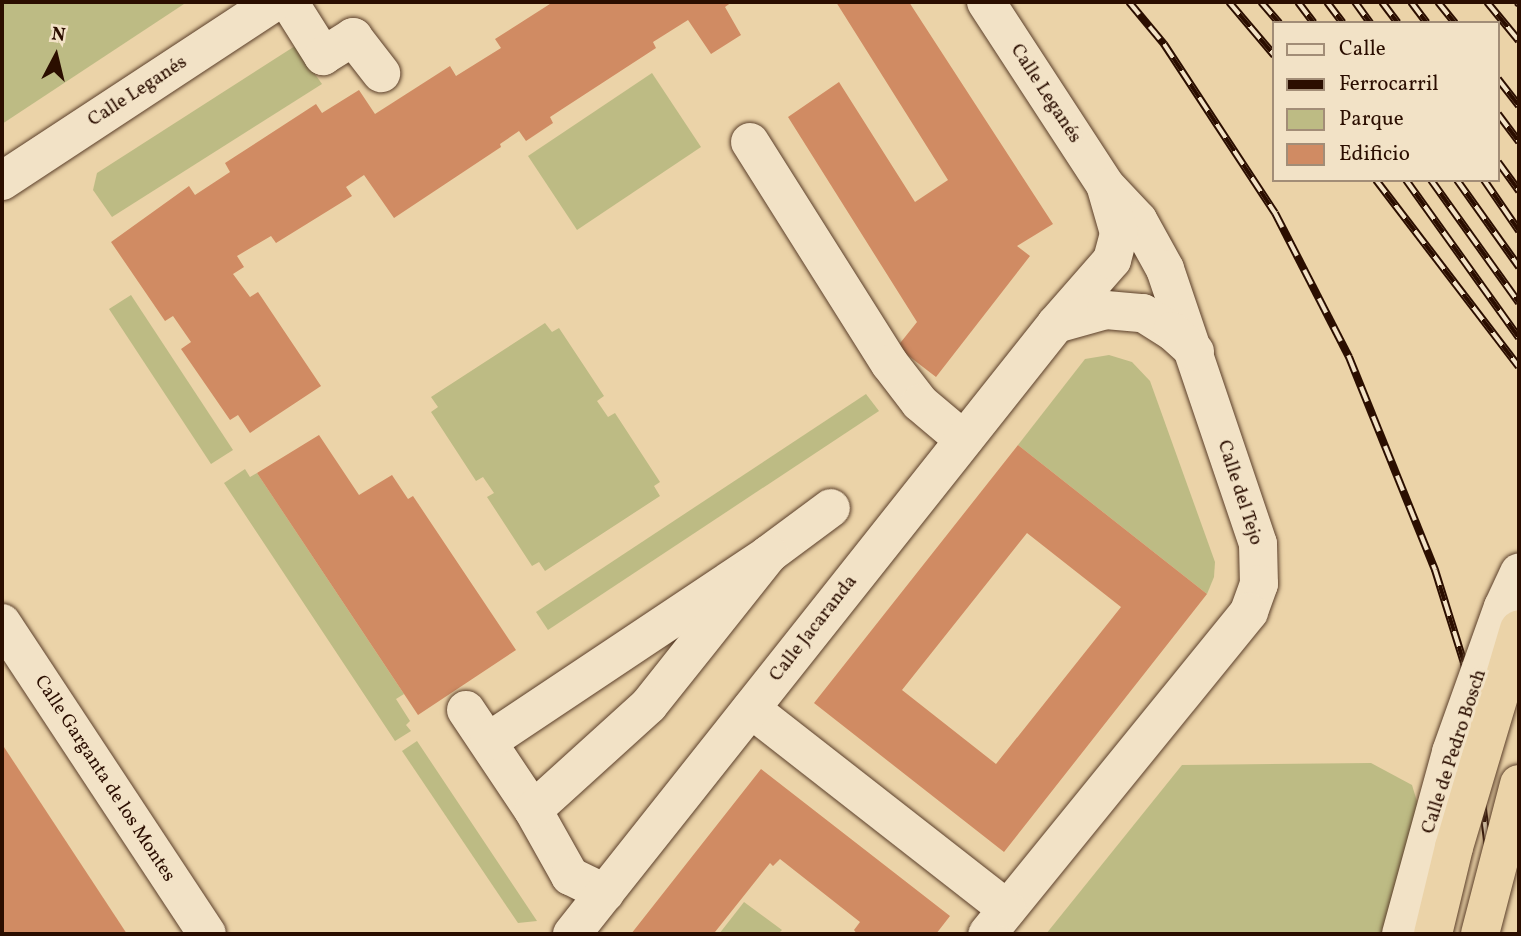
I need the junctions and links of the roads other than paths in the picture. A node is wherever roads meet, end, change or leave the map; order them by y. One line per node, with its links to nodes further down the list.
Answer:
1 (274, 2): 6 (street, Calle Leganés)
2 (289, 2): 4 (street)
3 (986, 2): 7 (street, Calle Leganés)
4 (381, 73)
5 (750, 142): 10 (street)
6 (2, 181)
7 (1105, 186): 8 (street, Calle Jacaranda); 9 (street, Calle del Tejo)
8 (1056, 324): 9 (street); 10 (street, Calle Jacaranda)
9 (1195, 352): 22 (street, Calle del Tejo)
10 (964, 440): 16 (street, Calle Jacaranda)
11 (831, 508): 12 (street)
12 (769, 554): 18 (street); 20 (street)
13 (1519, 573): 25 (street, Calle de Pedro Bosch, bridge)
14 (2, 623): 23 (street, Calle Garganta de los Montes)
15 (1519, 629): 26 (main road, Calle de Pedro Bosch, bridge)
16 (751, 709): 21 (street, Calle Jacaranda); 22 (street, Calle del Tejo)
17 (466, 710): 18 (street)
18 (489, 741): 20 (street)
19 (1519, 784): 27 (main road, bridge)
20 (533, 810): 21 (street)
21 (605, 893): 24 (street, Calle Jacaranda)
22 (997, 921)
23 (207, 934)
24 (572, 934)
25 (1401, 934)
26 (1433, 934)
27 (1480, 934)

